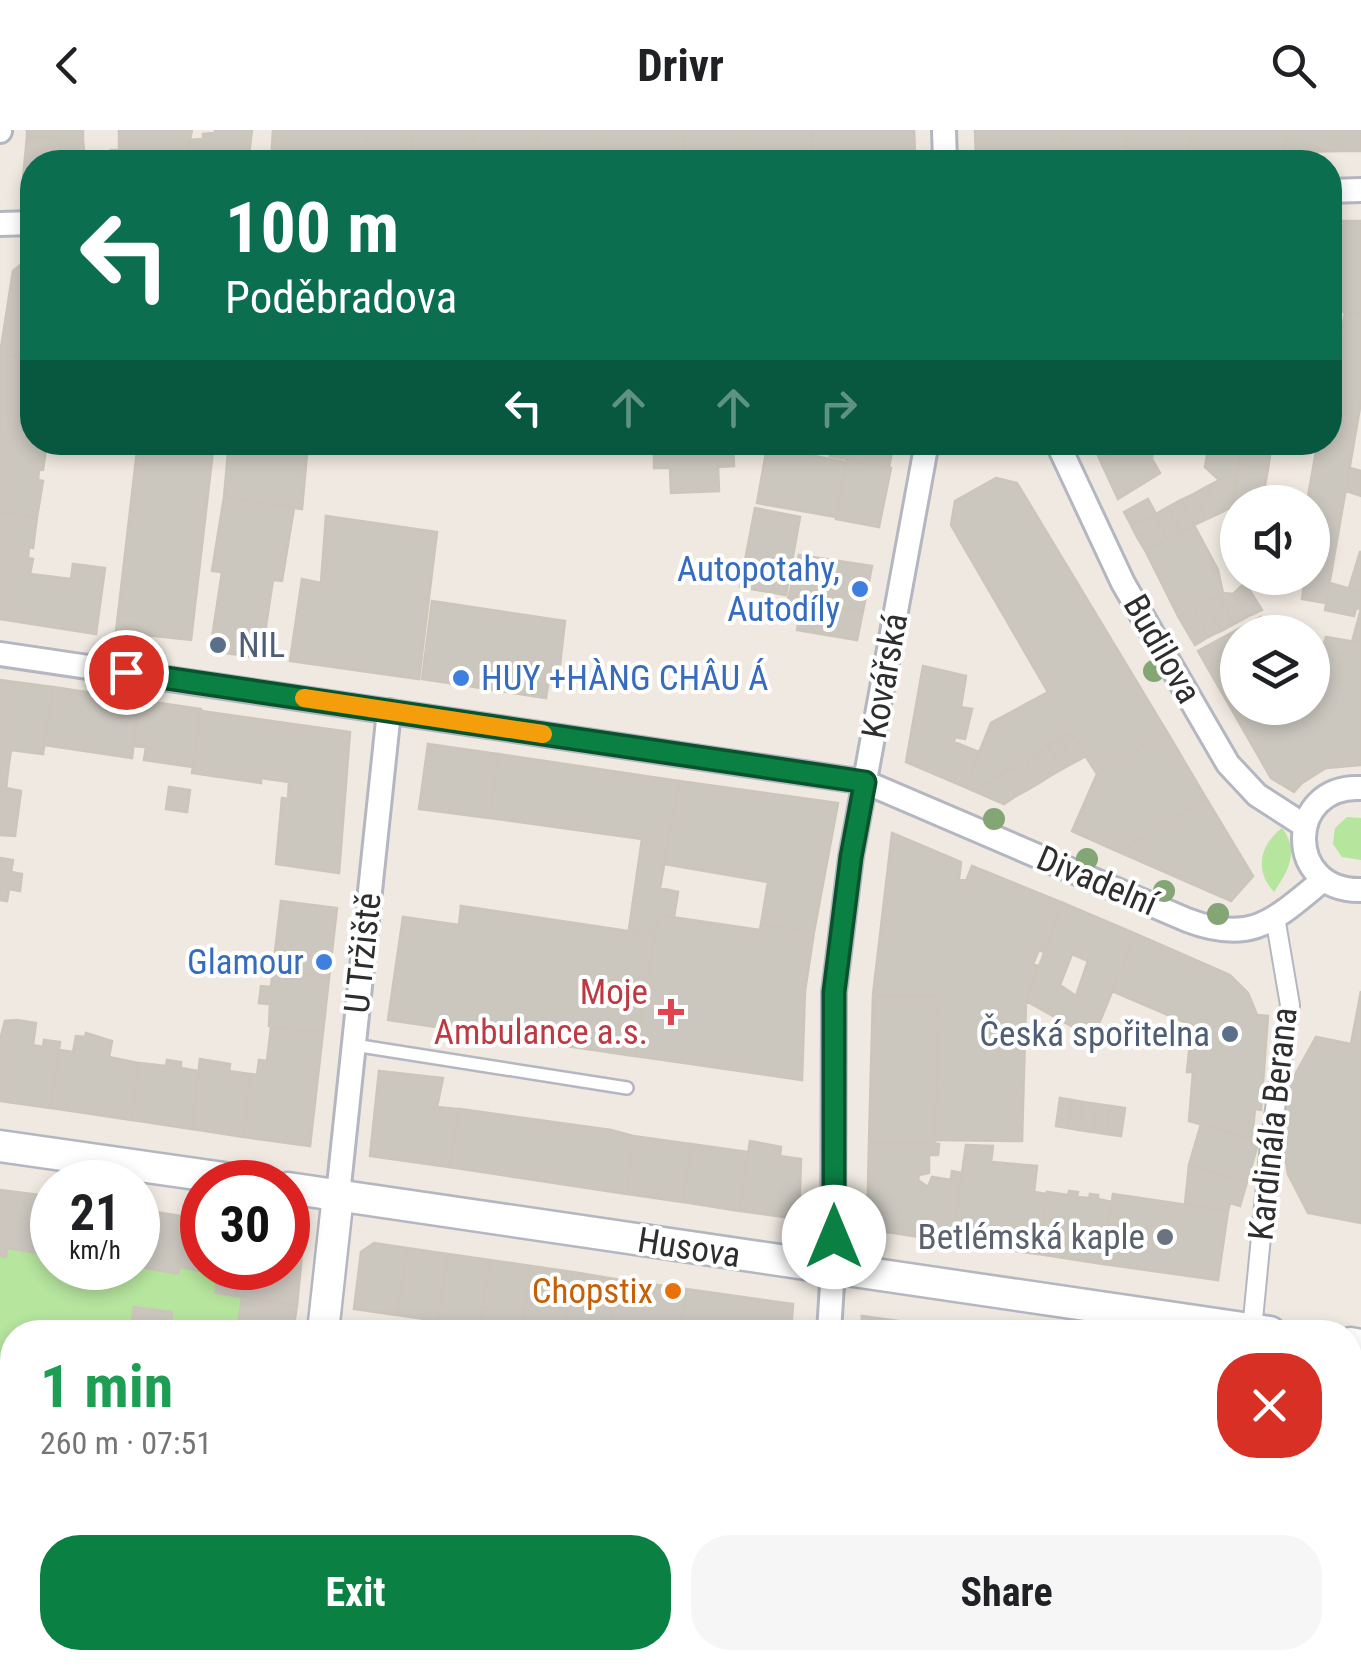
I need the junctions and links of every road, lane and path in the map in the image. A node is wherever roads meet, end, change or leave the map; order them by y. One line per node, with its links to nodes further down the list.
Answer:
1 (925, 455): 5 (street, Kovářská)
2 (1063, 455): 7 (street, Budilova)
3 (0, 654): 4 (street, Divadelní)
4 (389, 711): 5 (street, Divadelní); 11 (street, U Tržiště)
5 (865, 782): 10 (street, Divadelní); 17 (street, Kovářská)
6 (1361, 788): 7 (street)
7 (1305, 826): 8 (street)
8 (1324, 880): 9 (street); 10 (street, Divadelní)
9 (1361, 890)
10 (1275, 917): 21 (street, Kardinála Berana)
11 (354, 1045): 12 (lane); 16 (street, U Tržiště)
12 (627, 1088)
13 (0, 1146): 14 (street)
14 (180, 1172)
15 (310, 1191): 16 (street, Husova)
16 (338, 1194): 17 (street, Husova); 18 (street)
17 (833, 1270): 19 (street, Kovářská); 20 (street, Husova)
18 (324, 1320)
19 (830, 1320)
20 (1176, 1320)
21 (1259, 1320)

